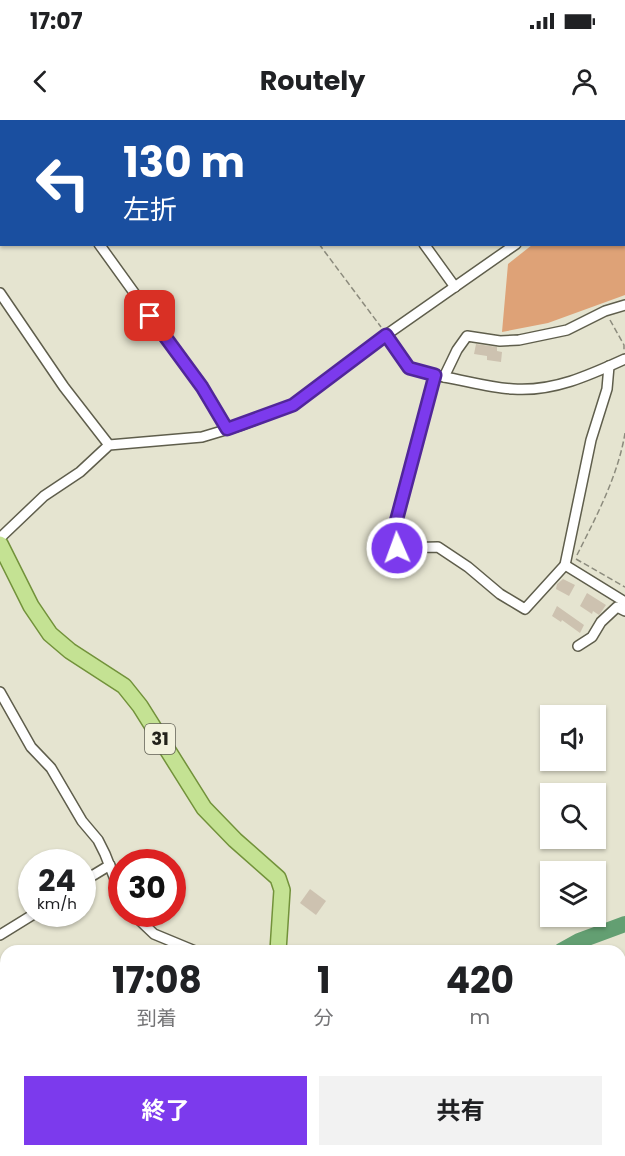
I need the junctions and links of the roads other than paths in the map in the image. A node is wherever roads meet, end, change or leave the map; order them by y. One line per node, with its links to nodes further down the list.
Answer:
1 (100, 246): 11 (street)
2 (425, 246): 4 (street)
3 (513, 246): 4 (street)
4 (455, 287): 7 (street)
5 (0, 294): 12 (street)
6 (625, 305): 10 (street)
7 (386, 335): 10 (street); 11 (street)
8 (625, 357): 9 (street)
9 (609, 366): 10 (street); 14 (street)
10 (440, 376): 14 (street)
11 (227, 429): 12 (street)
12 (109, 445): 13 (street)
13 (1, 546): 24 (main road, 31)
14 (565, 565): 15 (street)
15 (625, 602)
16 (625, 611): 17 (street)
17 (578, 646)
18 (0, 692): 19 (street)
19 (108, 861)
20 (18, 924): 22 (street)
21 (147, 927): 23 (street)
22 (0, 935)
23 (181, 945)
24 (278, 945)

